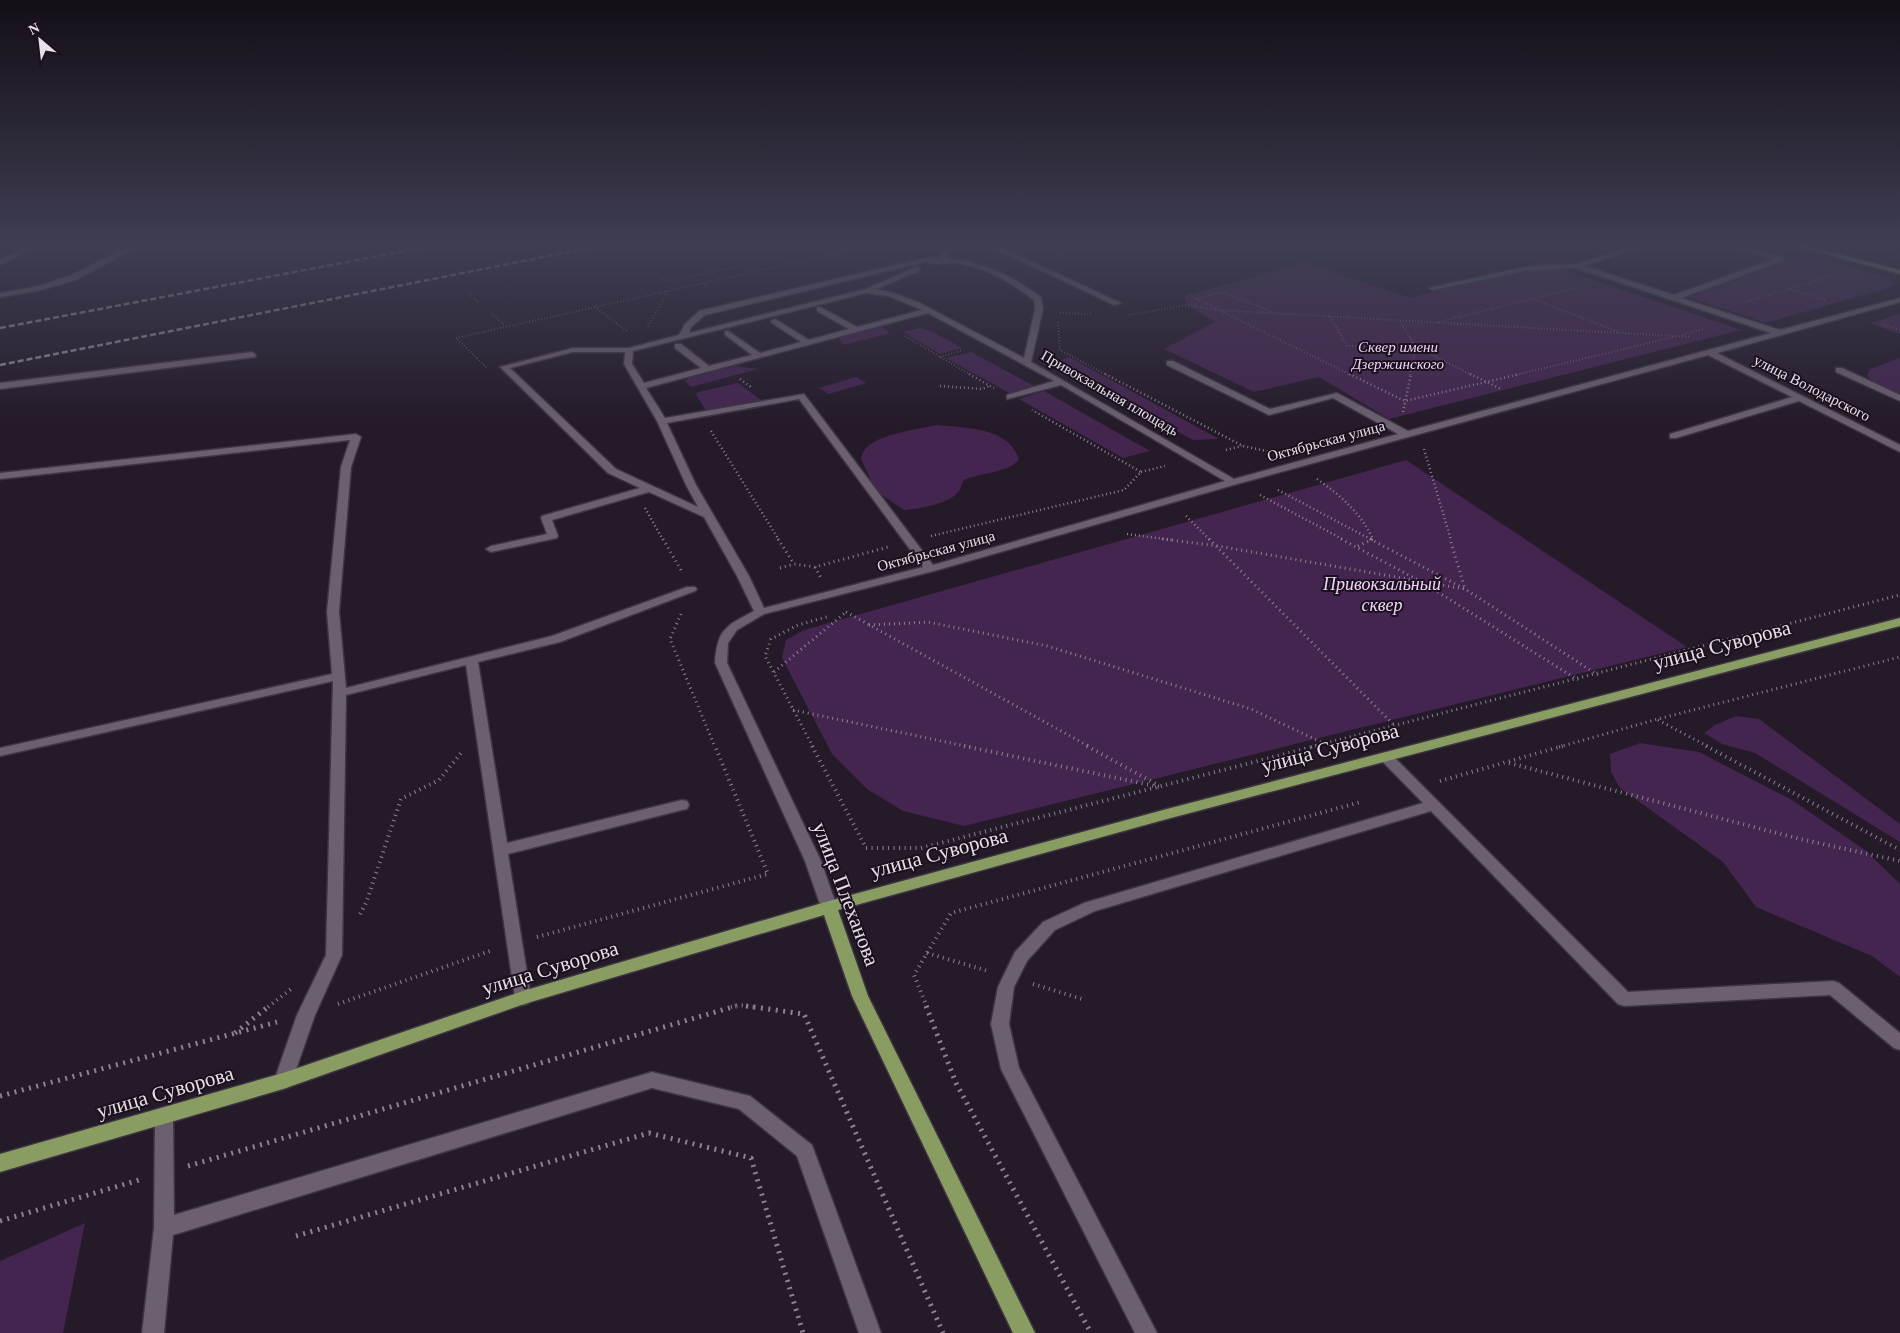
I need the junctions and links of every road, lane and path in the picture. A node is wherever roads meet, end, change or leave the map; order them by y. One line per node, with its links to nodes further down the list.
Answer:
1 (659, 305): 32 (path)
2 (735, 305): 38 (street)
3 (808, 305): 38 (street, Привокзальная площадь)
4 (916, 305): 18 (street, Привокзальная площадь)
5 (1039, 305): 50 (street)
6 (1186, 305): 22 (path)
7 (1188, 305): 17 (path)
8 (1209, 305): 17 (path)
9 (1254, 305): 21 (path)
10 (1507, 305): 27 (path)
11 (1549, 305): 34 (path)
12 (1695, 305): 24 (street)
13 (1734, 305): 24 (path)
14 (1881, 305): 35 (street, Октябрьская улица)
15 (594, 307): 37 (path)
16 (820, 310): 30 (street)
17 (1219, 310): 21 (path); 64 (path)
18 (928, 311): 30 (street); 50 (street, Привокзальная площадь)
19 (492, 314): 29 (path)
20 (1096, 314): 70 (path)
21 (1275, 314): 23 (path)
22 (1123, 315)
23 (1330, 317): 26 (path); 43 (path)
24 (1735, 319): 35 (street); 39 (path)
25 (775, 321): 41 (street)
26 (1400, 321): 27 (path); 43 (path)
27 (1434, 323): 34 (path)
28 (1882, 324): 31 (path)
29 (505, 327)
30 (856, 330): 41 (street)
31 (1900, 330)
32 (644, 332)
33 (728, 333): 48 (street)
34 (1623, 333): 39 (path)
35 (1780, 333): 46 (street, Октябрьская улица)
36 (902, 334): 49 (path)
37 (632, 335)
38 (683, 336): 45 (street, Привокзальная площадь)
39 (1678, 336): 40 (path); 55 (path)
40 (1695, 337)
41 (809, 343): 48 (street)
42 (678, 346): 52 (street)
43 (1416, 347): 55 (path); 64 (path)
44 (966, 349): 49 (path)
45 (629, 350): 57 (street); 80 (street, Привокзальная площадь)
46 (1711, 353): 62 (street, улица Володарского); 68 (street, Октябрьская улица)
47 (252, 354): 56 (street)
48 (759, 356): 52 (street)
49 (939, 357): 59 (path)
50 (1027, 362): 54 (street, Привокзальная площадь)
51 (1170, 363): 68 (street)
52 (708, 369): 57 (street)
53 (1839, 370): 63 (street)
54 (1062, 382): 61 (street); 79 (street, Привокзальная площадь)
55 (1486, 382): 60 (path); 64 (path)
56 (0, 386)
57 (642, 386): 67 (street)
58 (940, 386): 59 (path)
59 (990, 386): 61 (path)
60 (1506, 392)
61 (1010, 398): 77 (path)
62 (1800, 398): 69 (street); 72 (street, улица Володарского)
63 (1900, 398)
64 (1405, 402): 66 (path)
65 (701, 415): 67 (street); 87 (street); 91 (path)
66 (1402, 420)
67 (662, 421): 83 (street)
68 (1407, 435): 75 (street, Октябрьская улица)
69 (1673, 436)
70 (1243, 446): 73 (path); 74 (path)
71 (1424, 448): 98 (path)
72 (1900, 449)
73 (1226, 450)
74 (1277, 453)
75 (1295, 465): 79 (street, Октябрьская улица); 86 (path)
76 (1165, 466): 77 (path)
77 (1141, 472): 87 (path)
78 (0, 476): 107 (street)
79 (1233, 482): 94 (street, Октябрьская улица)
80 (650, 488): 83 (street); 90 (street)
81 (1278, 490): 86 (path)
82 (1260, 495): 89 (path)
83 (708, 514): 100 (street)
84 (1185, 515): 88 (path)
85 (1120, 533): 88 (path)
86 (1373, 539): 89 (path); 98 (path)
87 (910, 541): 92 (path); 94 (street)
88 (1218, 546): 96 (path); 112 (path)
89 (1358, 546): 96 (path)
90 (491, 549)
91 (794, 564): 92 (path); 93 (path)
92 (815, 567): 95 (path)
93 (780, 568)
94 (930, 569): 100 (street, Октябрьская улица)
95 (823, 580)
96 (1423, 582): 98 (path); 108 (path)
97 (691, 589): 104 (street)
98 (1465, 589): 106 (path)
99 (1900, 595): 106 (path)
100 (760, 612): 125 (street, улица Плеханова)
101 (846, 612): 103 (path); 105 (path); 105 (path)
102 (1900, 622): 116 (main road, улица Суворова)
103 (869, 625): 113 (path); 118 (path)
104 (470, 659): 109 (street); 121 (street)
105 (774, 672): 110 (path)
106 (1598, 675): 108 (path)
107 (339, 676): 109 (street); 115 (street)
108 (1578, 680): 112 (path)
109 (340, 693): 131 (street)
110 (792, 710): 118 (path); 118 (path)
111 (1658, 719): 122 (path)
112 (1395, 726): 113 (path)
113 (1326, 744): 118 (path)
114 (463, 750): 126 (path)
115 (0, 752)
116 (1386, 757): 120 (street); 125 (main road, улица Суворова)
117 (1508, 763): 123 (path)
118 (1160, 787)
119 (682, 805): 121 (street)
120 (1434, 805): 133 (street); 148 (street)
121 (501, 850): 127 (street)
122 (1900, 850)
123 (1900, 861)
124 (768, 874): 127 (path)
125 (829, 907): 130 (main road, улица Суворова); 146 (main road, улица Плеханова)
126 (357, 918)
127 (516, 942): 130 (street); 131 (path)
128 (914, 976): 147 (path)
129 (295, 986): 132 (path)
130 (522, 998): 134 (main road, улица Суворова)
131 (306, 1015): 132 (path); 134 (street)
132 (233, 1034): 135 (path)
133 (1900, 1043)
134 (283, 1081): 136 (main road, улица Суворова)
135 (0, 1096)
136 (164, 1116): 137 (main road, улица Суворова); 138 (street)
137 (0, 1163)
138 (165, 1173): 139 (path); 140 (street); 145 (path)
139 (0, 1221)
140 (164, 1228): 142 (street); 144 (street)
141 (296, 1236): 143 (path)
142 (153, 1333)
143 (803, 1333)
144 (870, 1333)
145 (943, 1333)
146 (1024, 1333)
147 (1091, 1333)
148 (1146, 1333)

